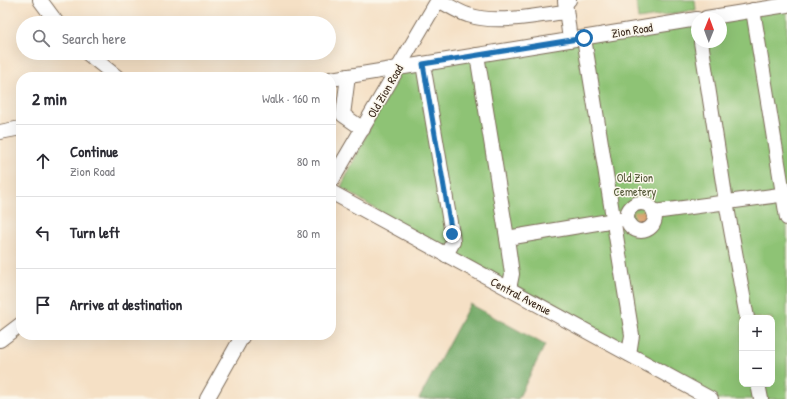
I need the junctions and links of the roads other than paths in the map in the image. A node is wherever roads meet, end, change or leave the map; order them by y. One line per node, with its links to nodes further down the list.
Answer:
1 (40, 0): 7 (street)
2 (438, 0): 4 (street); 14 (street, Old Zion Road)
3 (787, 5): 5 (street)
4 (568, 6): 9 (street)
5 (753, 10): 6 (street); 23 (street)
6 (727, 14)
7 (52, 16)
8 (691, 20): 9 (street, Zion Road)
9 (577, 39): 11 (street, Zion Road); 27 (street)
10 (702, 48): 24 (street)
11 (477, 55): 13 (street, Zion Road); 28 (street)
12 (96, 60): 15 (street)
13 (423, 64): 14 (street, Zion Road); 29 (street)
14 (399, 68): 16 (street, Zion Road); 19 (street, Old Zion Road)
15 (111, 72)
16 (348, 76): 17 (street, Zion Road); 19 (street)
17 (336, 78)
18 (16, 129): 20 (street)
19 (363, 129): 21 (street, Old Zion Road)
20 (0, 132)
21 (336, 170)
22 (336, 195): 29 (street, Central Avenue)
23 (785, 195): 24 (street); 26 (street)
24 (726, 202): 25 (street); 31 (street)
25 (654, 212): 27 (street); 27 (street)
26 (787, 218)
27 (620, 219): 28 (street); 35 (street)
28 (507, 238): 30 (street)
29 (446, 255): 30 (street, Central Avenue)
30 (509, 289): 35 (street, Central Avenue)
31 (746, 315)
32 (16, 328): 33 (street)
33 (0, 340)
34 (240, 340): 37 (street)
35 (628, 354): 38 (street, Central Avenue)
36 (759, 387): 39 (street)
37 (206, 399)
38 (711, 399)
39 (761, 399)

